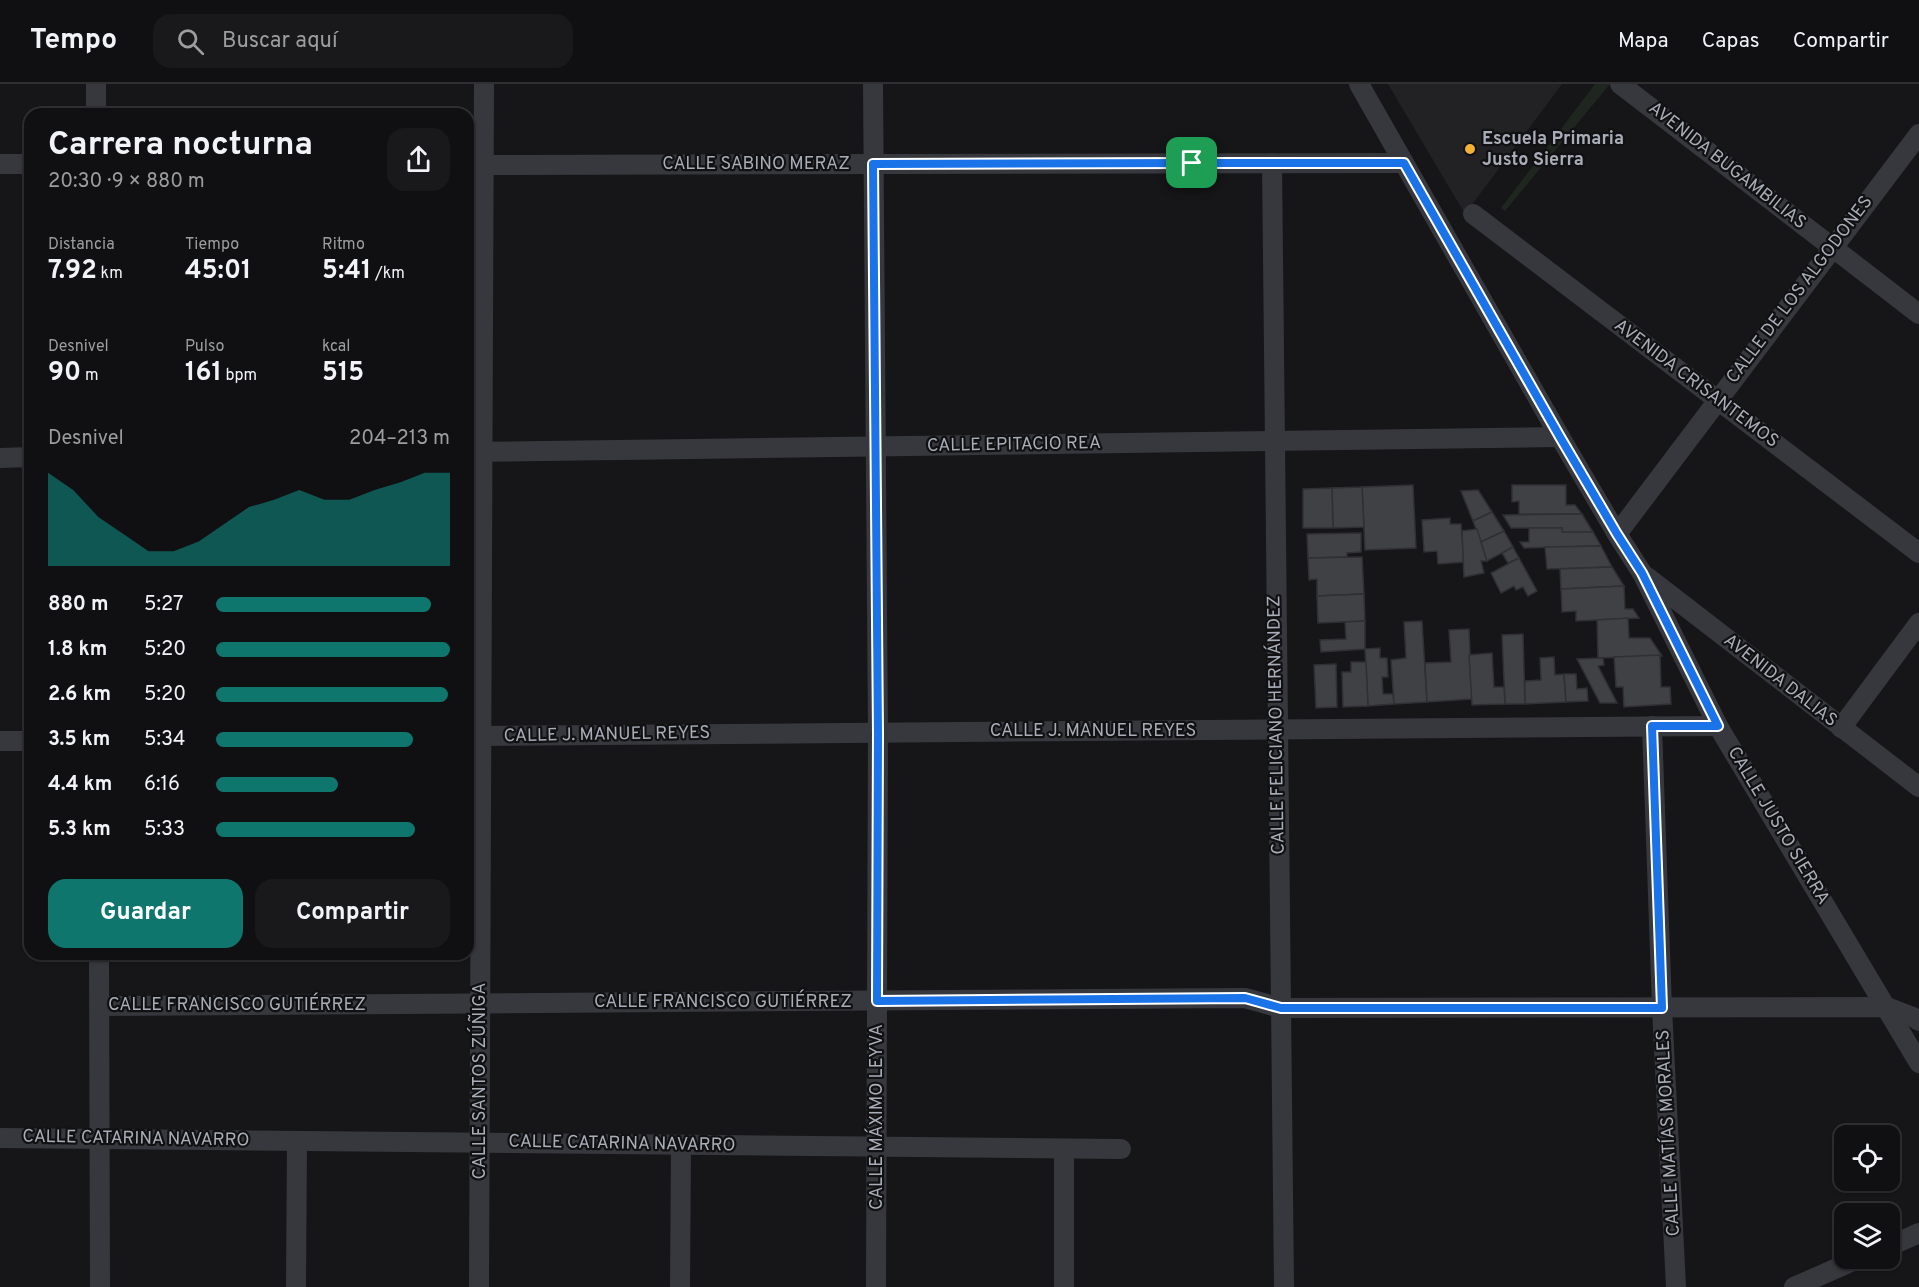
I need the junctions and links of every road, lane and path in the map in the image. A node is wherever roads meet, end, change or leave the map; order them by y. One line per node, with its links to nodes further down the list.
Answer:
1 (96, 84): 6 (street)
2 (484, 84): 13 (street, CALLE SANTOS ZÚÑIGA)
3 (873, 84): 12 (street, CALLE MÁXIMO LEYVA)
4 (1359, 84): 9 (street, CALLE JUSTO SIERRA)
5 (1620, 84): 15 (street, AVENIDA BUGAMBILIAS)
6 (96, 108)
7 (1919, 134): 15 (street, CALLE DE LOS ALGODONES)
8 (1272, 163): 9 (street, CALLE SABINO MERAZ); 12 (street, CALLE SABINO MERAZ); 19 (street, CALLE FELICIANO HERNÁNDEZ)
9 (1404, 163): 18 (street, CALLE JUSTO SIERRA)
10 (0, 164): 11 (street)
11 (24, 164)
12 (873, 164): 13 (street, CALLE SABINO MERAZ); 20 (street, CALLE MÁXIMO LEYVA)
13 (476, 165): 21 (street, CALLE SANTOS ZÚÑIGA)
14 (1473, 214): 17 (street, AVENIDA CRISANTEMOS)
15 (1833, 248): 16 (street, AVENIDA BUGAMBILIAS); 17 (street, CALLE DE LOS ALGODONES)
16 (1919, 314)
17 (1717, 399): 24 (street, CALLE DE LOS ALGODONES); 25 (street, AVENIDA CRISANTEMOS)
18 (1560, 437): 19 (street, CALLE EPITACIO REA); 24 (street, CALLE JUSTO SIERRA)
19 (1274, 442): 20 (street, CALLE EPITACIO REA); 31 (street, CALLE FELICIANO HERNÁNDEZ)
20 (876, 447): 21 (street, CALLE EPITACIO REA); 32 (street, CALLE MÁXIMO LEYVA)
21 (475, 452): 33 (street, CALLE SANTOS ZÚÑIGA)
22 (24, 457): 23 (street)
23 (0, 458)
24 (1617, 534): 26 (street, CALLE JUSTO SIERRA)
25 (1919, 553)
26 (1642, 573): 29 (street, CALLE JUSTO SIERRA); 30 (street, AVENIDA DALIAS)
27 (1919, 623): 30 (street)
28 (1652, 726): 29 (street, CALLE J. MANUEL REYES); 31 (street, CALLE J. MANUEL REYES); 43 (street, CALLE MATÍAS MORALES)
29 (1718, 726): 41 (street, CALLE JUSTO SIERRA)
30 (1841, 728): 36 (street, AVENIDA DALIAS)
31 (1277, 729): 32 (street, CALLE J. MANUEL REYES); 42 (street, CALLE FELICIANO HERNÁNDEZ)
32 (878, 733): 33 (street, CALLE J. MANUEL REYES); 38 (street, CALLE MÁXIMO LEYVA)
33 (475, 736): 39 (street, CALLE SANTOS ZÚÑIGA)
34 (0, 741): 35 (street)
35 (24, 741)
36 (1919, 787)
37 (99, 960): 40 (street)
38 (877, 1001): 39 (street, CALLE FRANCISCO GUTIÉRREZ); 42 (street, CALLE FRANCISCO GUTIÉRREZ); 51 (street, CALLE MÁXIMO LEYVA)
39 (481, 1004): 40 (street, CALLE FRANCISCO GUTIÉRREZ); 49 (street, CALLE SANTOS ZÚÑIGA)
40 (99, 1006): 47 (street)
41 (1887, 1007): 43 (street, CALLE FRANCISCO GUTIÉRREZ); 44 (street, CALLE FRANCISCO GUTIÉRREZ); 45 (street, CALLE JUSTO SIERRA)
42 (1281, 1008): 43 (street, CALLE FRANCISCO GUTIÉRREZ); 63 (street, CALLE FELICIANO HERNÁNDEZ)
43 (1662, 1008): 64 (street, CALLE MATÍAS MORALES)
44 (1919, 1021)
45 (1919, 1063)
46 (0, 1138): 47 (street, CALLE CATARINA NAVARRO)
47 (99, 1139): 48 (street, CALLE CATARINA NAVARRO); 57 (street)
48 (297, 1141): 49 (street, CALLE CATARINA NAVARRO); 58 (street)
49 (480, 1143): 50 (street, CALLE CATARINA NAVARRO); 59 (street, CALLE SANTOS ZÚÑIGA)
50 (681, 1145): 51 (street, CALLE CATARINA NAVARRO); 60 (street)
51 (877, 1147): 52 (street, CALLE CATARINA NAVARRO); 61 (street, CALLE MÁXIMO LEYVA)
52 (1064, 1149): 53 (street, CALLE CATARINA NAVARRO); 62 (street)
53 (1121, 1149)
54 (1919, 1233): 55 (street)
55 (1900, 1242)
56 (1835, 1269): 65 (street)
57 (100, 1287)
58 (296, 1287)
59 (479, 1287)
60 (680, 1287)
61 (876, 1287)
62 (1064, 1287)
63 (1284, 1287)
64 (1676, 1287)
65 (1794, 1287)

